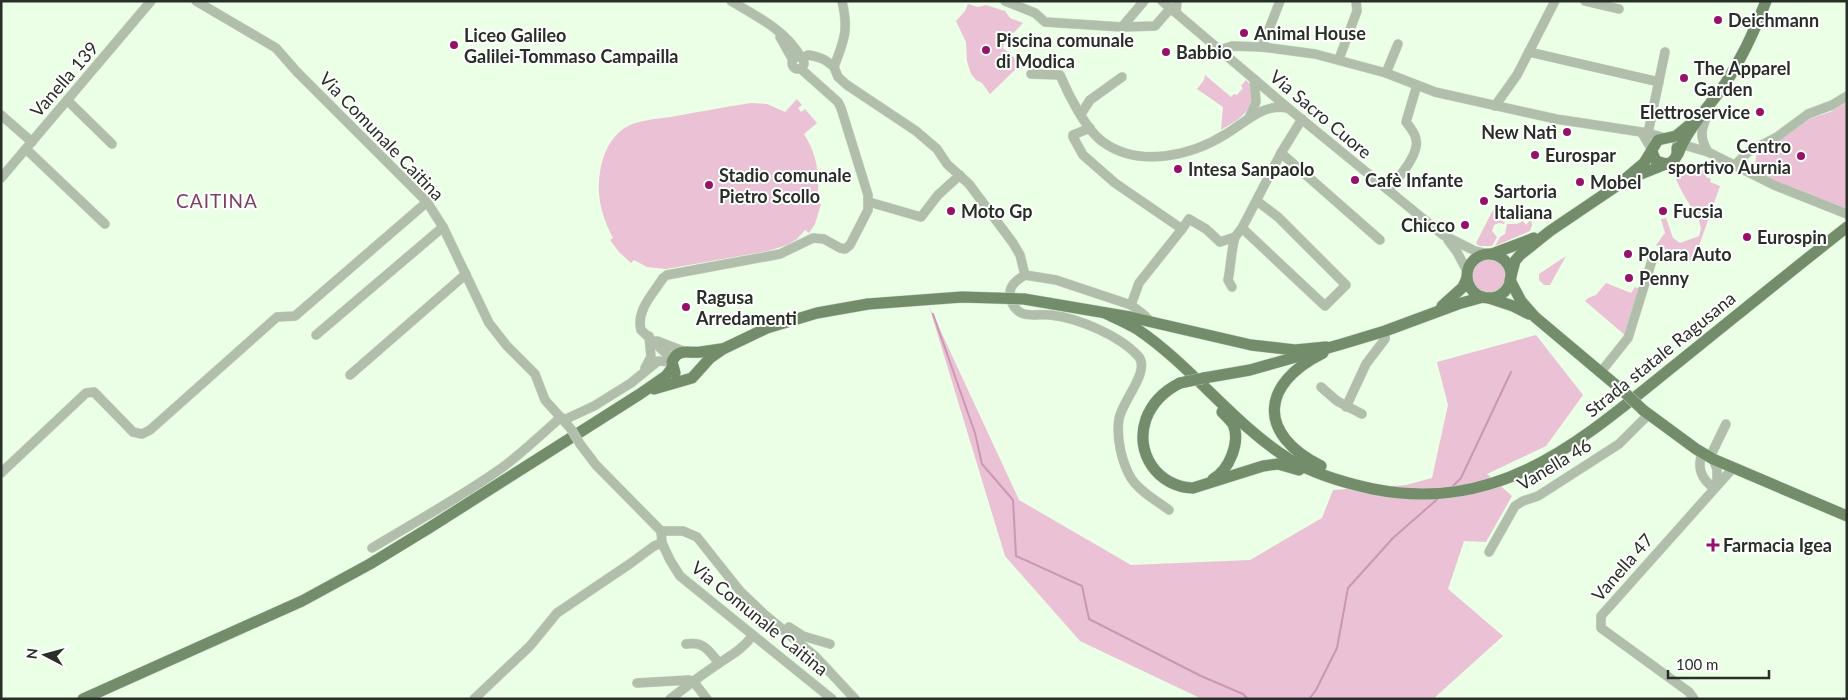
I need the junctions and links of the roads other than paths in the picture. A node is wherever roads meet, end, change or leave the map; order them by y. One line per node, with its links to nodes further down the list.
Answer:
1 (151, 1): 34 (street, Vanella 139)
2 (196, 1): 57 (street, Via Comunale Caitina)
3 (732, 1): 23 (street)
4 (842, 1): 24 (street)
5 (1005, 1): 16 (street)
6 (1144, 1): 16 (street)
7 (1162, 1): 14 (street, Via Sacro Cuore)
8 (1177, 1): 14 (street)
9 (1280, 1): 18 (street)
10 (1356, 1): 22 (street)
11 (1556, 1): 20 (street)
12 (1585, 1): 15 (street)
13 (1766, 1): 33 (main road)
14 (1170, 6): 16 (street); 19 (street, Via Sacro Cuore)
15 (1619, 9)
16 (1122, 26)
17 (1398, 44): 25 (street)
18 (1262, 47): 19 (street); 22 (street)
19 (1220, 50): 28 (street, Via Sacro Cuore)
20 (1529, 52): 29 (street); 36 (street)
21 (1666, 52): 29 (street)
22 (1339, 59): 25 (street)
23 (800, 61): 24 (street); 58 (street)
24 (834, 67): 52 (street)
25 (1386, 73): 30 (street)
26 (1032, 74): 39 (street)
27 (1122, 76): 39 (street)
28 (1254, 80): 31 (street, Via Sacro Cuore); 35 (street)
29 (1659, 82): 44 (street)
30 (1417, 85): 36 (street); 55 (street)
31 (1270, 93): 35 (street); 37 (street, Via Sacro Cuore); 38 (street)
32 (1847, 96): 51 (street)
33 (1714, 100): 47 (main road); 49 (street)
34 (68, 101): 45 (street); 46 (street, Vanella 139)
35 (1256, 102): 42 (street)
36 (1495, 106): 44 (street)
37 (1288, 108): 38 (street); 41 (street, Via Sacro Cuore)
38 (1264, 110): 42 (street)
39 (1081, 114): 43 (street)
40 (1, 115): 46 (street)
41 (1302, 119): 50 (street); 55 (street, Via Sacro Cuore)
42 (1247, 120): 43 (street)
43 (1090, 128): 64 (street)
44 (1645, 133): 47 (street); 48 (street)
45 (112, 144)
46 (29, 146): 53 (street, Vanella 139); 60 (street)
47 (1672, 149): 48 (main road); 48 (main road); 49 (street); 49 (street); 54 (main road)
48 (1652, 151): 54 (main road)
49 (1706, 151): 51 (street)
50 (1281, 153): 56 (street); 68 (street)
51 (1736, 164): 59 (street)
52 (960, 175): 58 (street); 73 (street)
53 (1, 178)
54 (1618, 184): 65 (main road)
55 (1388, 190): 67 (street, Via Sacro Cuore)
56 (1256, 201): 63 (street); 63 (street)
57 (427, 202): 61 (street, Via Comunale Caitina); 105 (street)
58 (869, 202): 84 (street)
59 (1847, 214)
60 (105, 224)
61 (443, 227): 71 (street, Via Comunale Caitina); 83 (street)
62 (1847, 227): 106 (main road, Strada statale Ragusana)
63 (1242, 228): 66 (street)
64 (1182, 229): 66 (street); 77 (street)
65 (1550, 231): 69 (main road); 74 (main road)
66 (1235, 237): 75 (street)
67 (1447, 238): 69 (street); 72 (street)
68 (1380, 240)
69 (1490, 254): 72 (main road); 74 (main road)
70 (1653, 257): 92 (street)
71 (466, 274): 93 (street); 101 (street, Via Comunale Caitina)
72 (1467, 274): 76 (main road); 78 (main road)
73 (1025, 275): 77 (street); 109 (street)
74 (1511, 278): 76 (main road); 80 (main road)
75 (1232, 287)
76 (1486, 298): 78 (main road); 80 (main road)
77 (1131, 305): 81 (street)
78 (1433, 313): 82 (main road)
79 (1105, 314): 81 (main road); 87 (main road, bridge); 89 (main road)
80 (1535, 318): 92 (main road)
81 (1151, 322): 86 (main road)
82 (1385, 331): 85 (main road); 98 (street)
83 (316, 334)
84 (650, 338): 88 (street); 90 (street); 95 (street)
85 (1342, 344): 86 (main road); 106 (main road)
86 (1326, 347): 107 (main road, bridge)
87 (723, 348): 88 (main road); 91 (main road)
88 (688, 352): 90 (main road); 91 (main road)
89 (1173, 359): 106 (main road); 107 (main road)
90 (673, 363): 94 (main road); 95 (street); 97 (main road)
91 (700, 368): 94 (main road)
92 (1600, 372): 99 (main road, bridge)
93 (350, 374)
94 (687, 379): 97 (main road)
95 (635, 380): 101 (street)
96 (1321, 388): 98 (street)
97 (640, 394): 122 (main road)
98 (1346, 407): 100 (street)
99 (1646, 412): 103 (main road); 114 (street, Vanella 46)
100 (1362, 414)
101 (562, 418): 111 (street, Via Comunale Caitina, bridge); 113 (street)
102 (1726, 424): 103 (street)
103 (1709, 456): 104 (main road); 108 (street); 108 (street)
104 (1733, 468): 108 (street, Vanella 47); 110 (main road)
105 (1, 473)
106 (1348, 483): 107 (main road)
107 (1201, 486)
108 (1715, 486): 128 (street, Vanella 47)
109 (1169, 510)
110 (1847, 516)
111 (661, 531): 112 (street, Via Comunale Caitina); 115 (street)
112 (662, 543): 116 (street, Via Comunale Caitina); 123 (street)
113 (372, 548)
114 (1489, 552)
115 (777, 624): 118 (street); 127 (street)
116 (753, 635): 119 (street); 126 (street, Via Comunale Caitina)
117 (686, 644): 119 (street)
118 (830, 644)
119 (719, 663): 120 (street)
120 (693, 681): 121 (street); 124 (street); 125 (street)
121 (637, 683)
122 (83, 699)
123 (474, 699)
124 (670, 699)
125 (707, 699)
126 (832, 699)
127 (855, 699)
128 (1694, 699)

